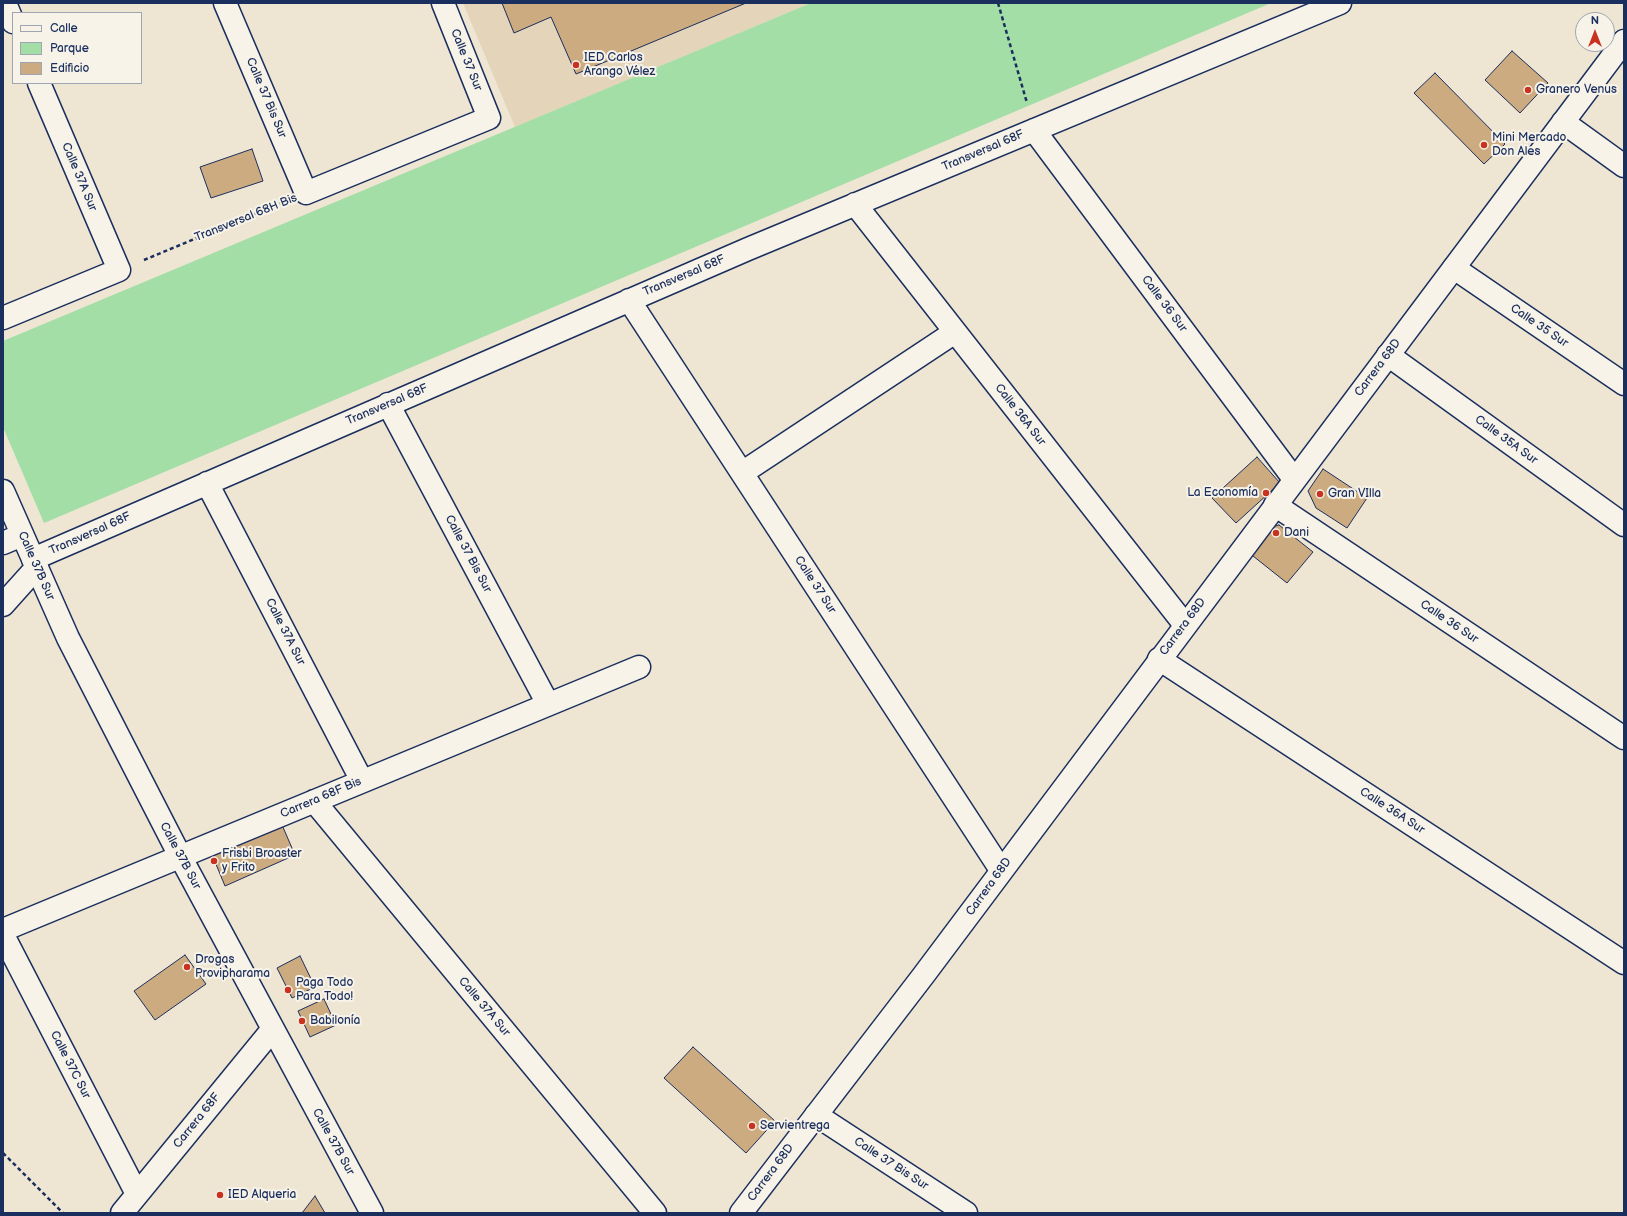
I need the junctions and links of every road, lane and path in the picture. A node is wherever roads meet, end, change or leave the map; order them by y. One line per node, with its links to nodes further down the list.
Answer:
1 (5, 3): 6 (street)
2 (225, 3): 13 (street, Calle 37 Bis Sur)
3 (443, 3): 9 (street, Calle 37 Sur)
4 (998, 3): 11 (path)
5 (1340, 3): 11 (street, Transversal 68F)
6 (12, 20)
7 (1624, 41): 10 (street, Carrera 68D)
8 (39, 84): 16 (street, Calle 37A Sur)
9 (489, 118): 13 (street, Transversal 68H Bis)
10 (1563, 122): 12 (street); 15 (street, Carrera 68D)
11 (1034, 130): 14 (street, Transversal 68F); 24 (street, Calle 36 Sur)
12 (1624, 166)
13 (306, 193): 16 (path, Transversal 68H Bis)
14 (855, 204): 17 (street, Transversal 68F); 19 (street, Calle 36A Sur)
15 (1454, 268): 20 (street, Carrera 68D); 21 (street, Calle 35 Sur)
16 (119, 270): 18 (street)
17 (629, 300): 22 (street, Transversal 68F); 23 (street, Calle 37 Sur)
18 (3, 318)
19 (955, 332): 23 (street); 32 (street, Calle 36A Sur)
20 (1388, 355): 24 (street, Carrera 68D); 28 (street, Calle 35A Sur)
21 (1624, 384)
22 (388, 404): 25 (street, Transversal 68F); 35 (street, Calle 37 Bis Sur)
23 (742, 472): 40 (street, Calle 37 Sur)
24 (1294, 479): 27 (street, Carrera 68D)
25 (207, 483): 30 (street, Transversal 68F); 37 (street, Calle 37A Sur)
26 (3, 492): 29 (street, Calle 37B Sur)
27 (1275, 505): 32 (street, Carrera 68D); 36 (street, Calle 36 Sur)
28 (1624, 524)
29 (13, 539): 30 (street, Calle 37B Sur)
30 (35, 563): 31 (street); 39 (street, Calle 37B Sur)
31 (3, 605)
32 (1185, 625): 33 (street, Carrera 68D)
33 (1159, 659): 40 (street, Carrera 68D); 43 (street, Calle 36A Sur)
34 (639, 666): 35 (street, Carrera 68F Bis)
35 (548, 704): 37 (street, Carrera 68F Bis)
36 (1624, 738)
37 (362, 781): 38 (street, Carrera 68F Bis)
38 (314, 801): 39 (street, Carrera 68F Bis); 51 (street, Calle 37A Sur)
39 (180, 856): 41 (street, Carrera 68F Bis); 44 (street, Calle 37B Sur)
40 (1001, 870): 45 (street, Carrera 68D)
41 (3, 930)
42 (3, 935): 47 (street, Calle 37C Sur)
43 (1624, 964)
44 (272, 1030): 47 (street, Carrera 68F); 50 (street, Calle 37B Sur)
45 (816, 1115): 52 (street, Carrera 68D); 53 (street, Calle 37 Bis Sur)
46 (3, 1153): 48 (path)
47 (137, 1194): 49 (street, Carrera 68F)
48 (63, 1213)
49 (122, 1213)
50 (372, 1213)
51 (655, 1213)
52 (741, 1213)
53 (966, 1213)

